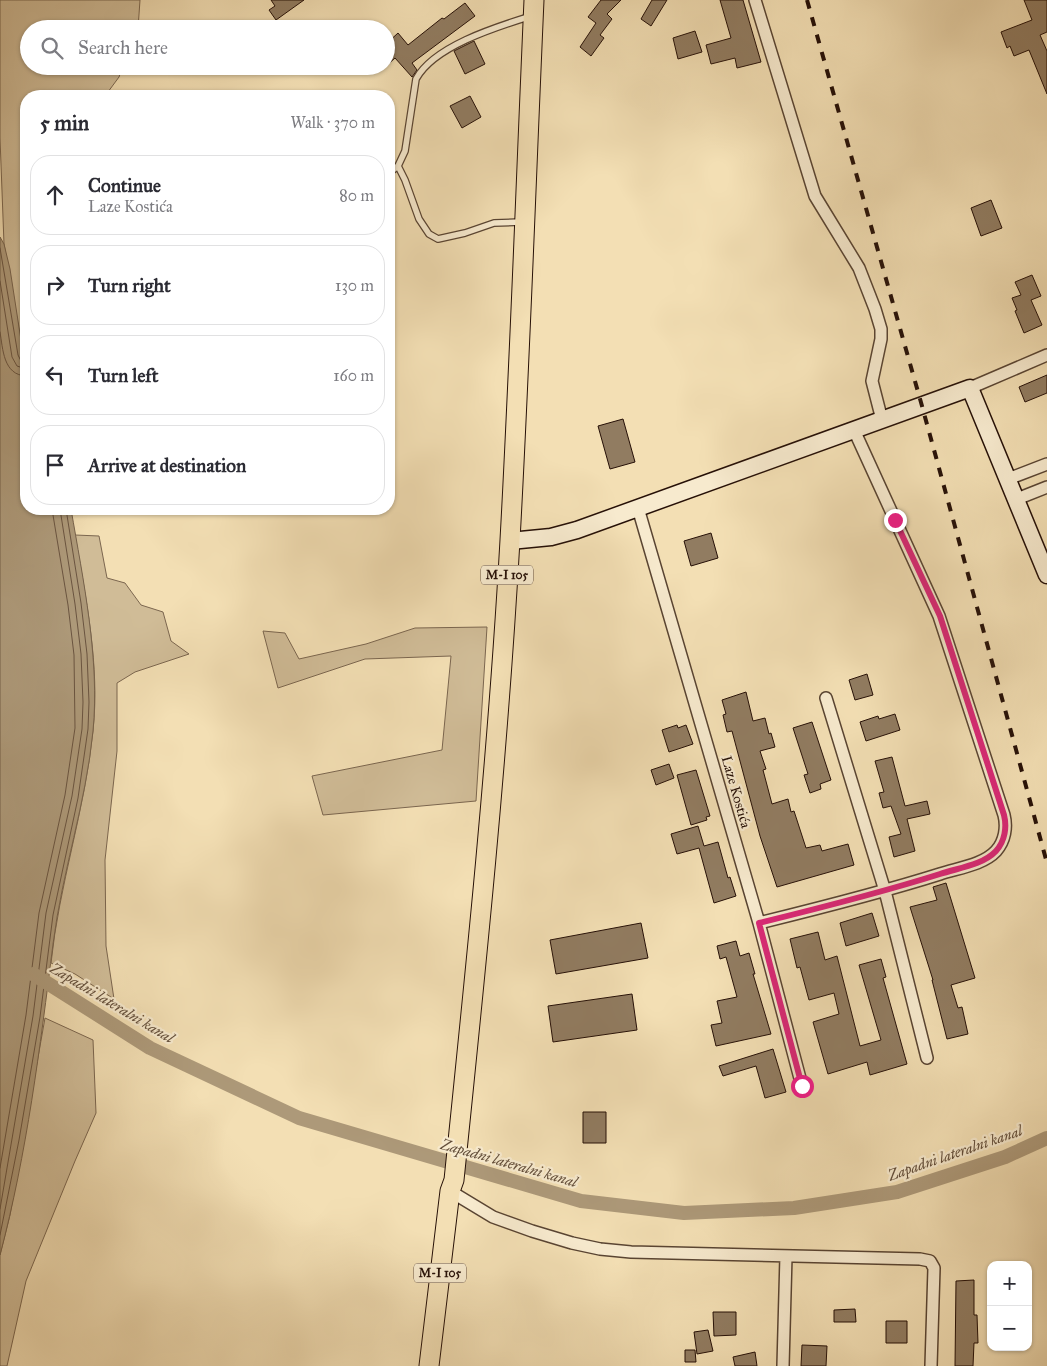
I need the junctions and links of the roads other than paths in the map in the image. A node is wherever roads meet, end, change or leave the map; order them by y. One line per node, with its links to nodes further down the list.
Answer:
1 (755, 0): 8 (street)
2 (534, 8): 3 (lane); 5 (main road, M-I 105)
3 (398, 166): 4 (lane); 5 (lane)
4 (395, 168)
5 (523, 222): 15 (main road, M-I 105)
6 (1047, 355): 7 (street)
7 (970, 388): 8 (street); 11 (street)
8 (882, 420): 9 (street)
9 (854, 430): 14 (street); 18 (street)
10 (1047, 464): 11 (street)
11 (1008, 480): 13 (street)
12 (1047, 487): 13 (street)
13 (1016, 499): 16 (street)
14 (638, 508): 15 (street); 19 (street, Laze Kostića)
15 (510, 540): 22 (main road, M-I 105)
16 (1047, 575)
17 (826, 698): 18 (street)
18 (885, 891): 19 (street); 20 (street)
19 (759, 923): 21 (street, Laze Kostića)
20 (927, 1058)
21 (802, 1086)
22 (452, 1186): 23 (street); 24 (main road, M-I 105)
23 (786, 1256): 25 (street); 26 (street)
24 (429, 1366)
25 (783, 1366)
26 (931, 1366)

